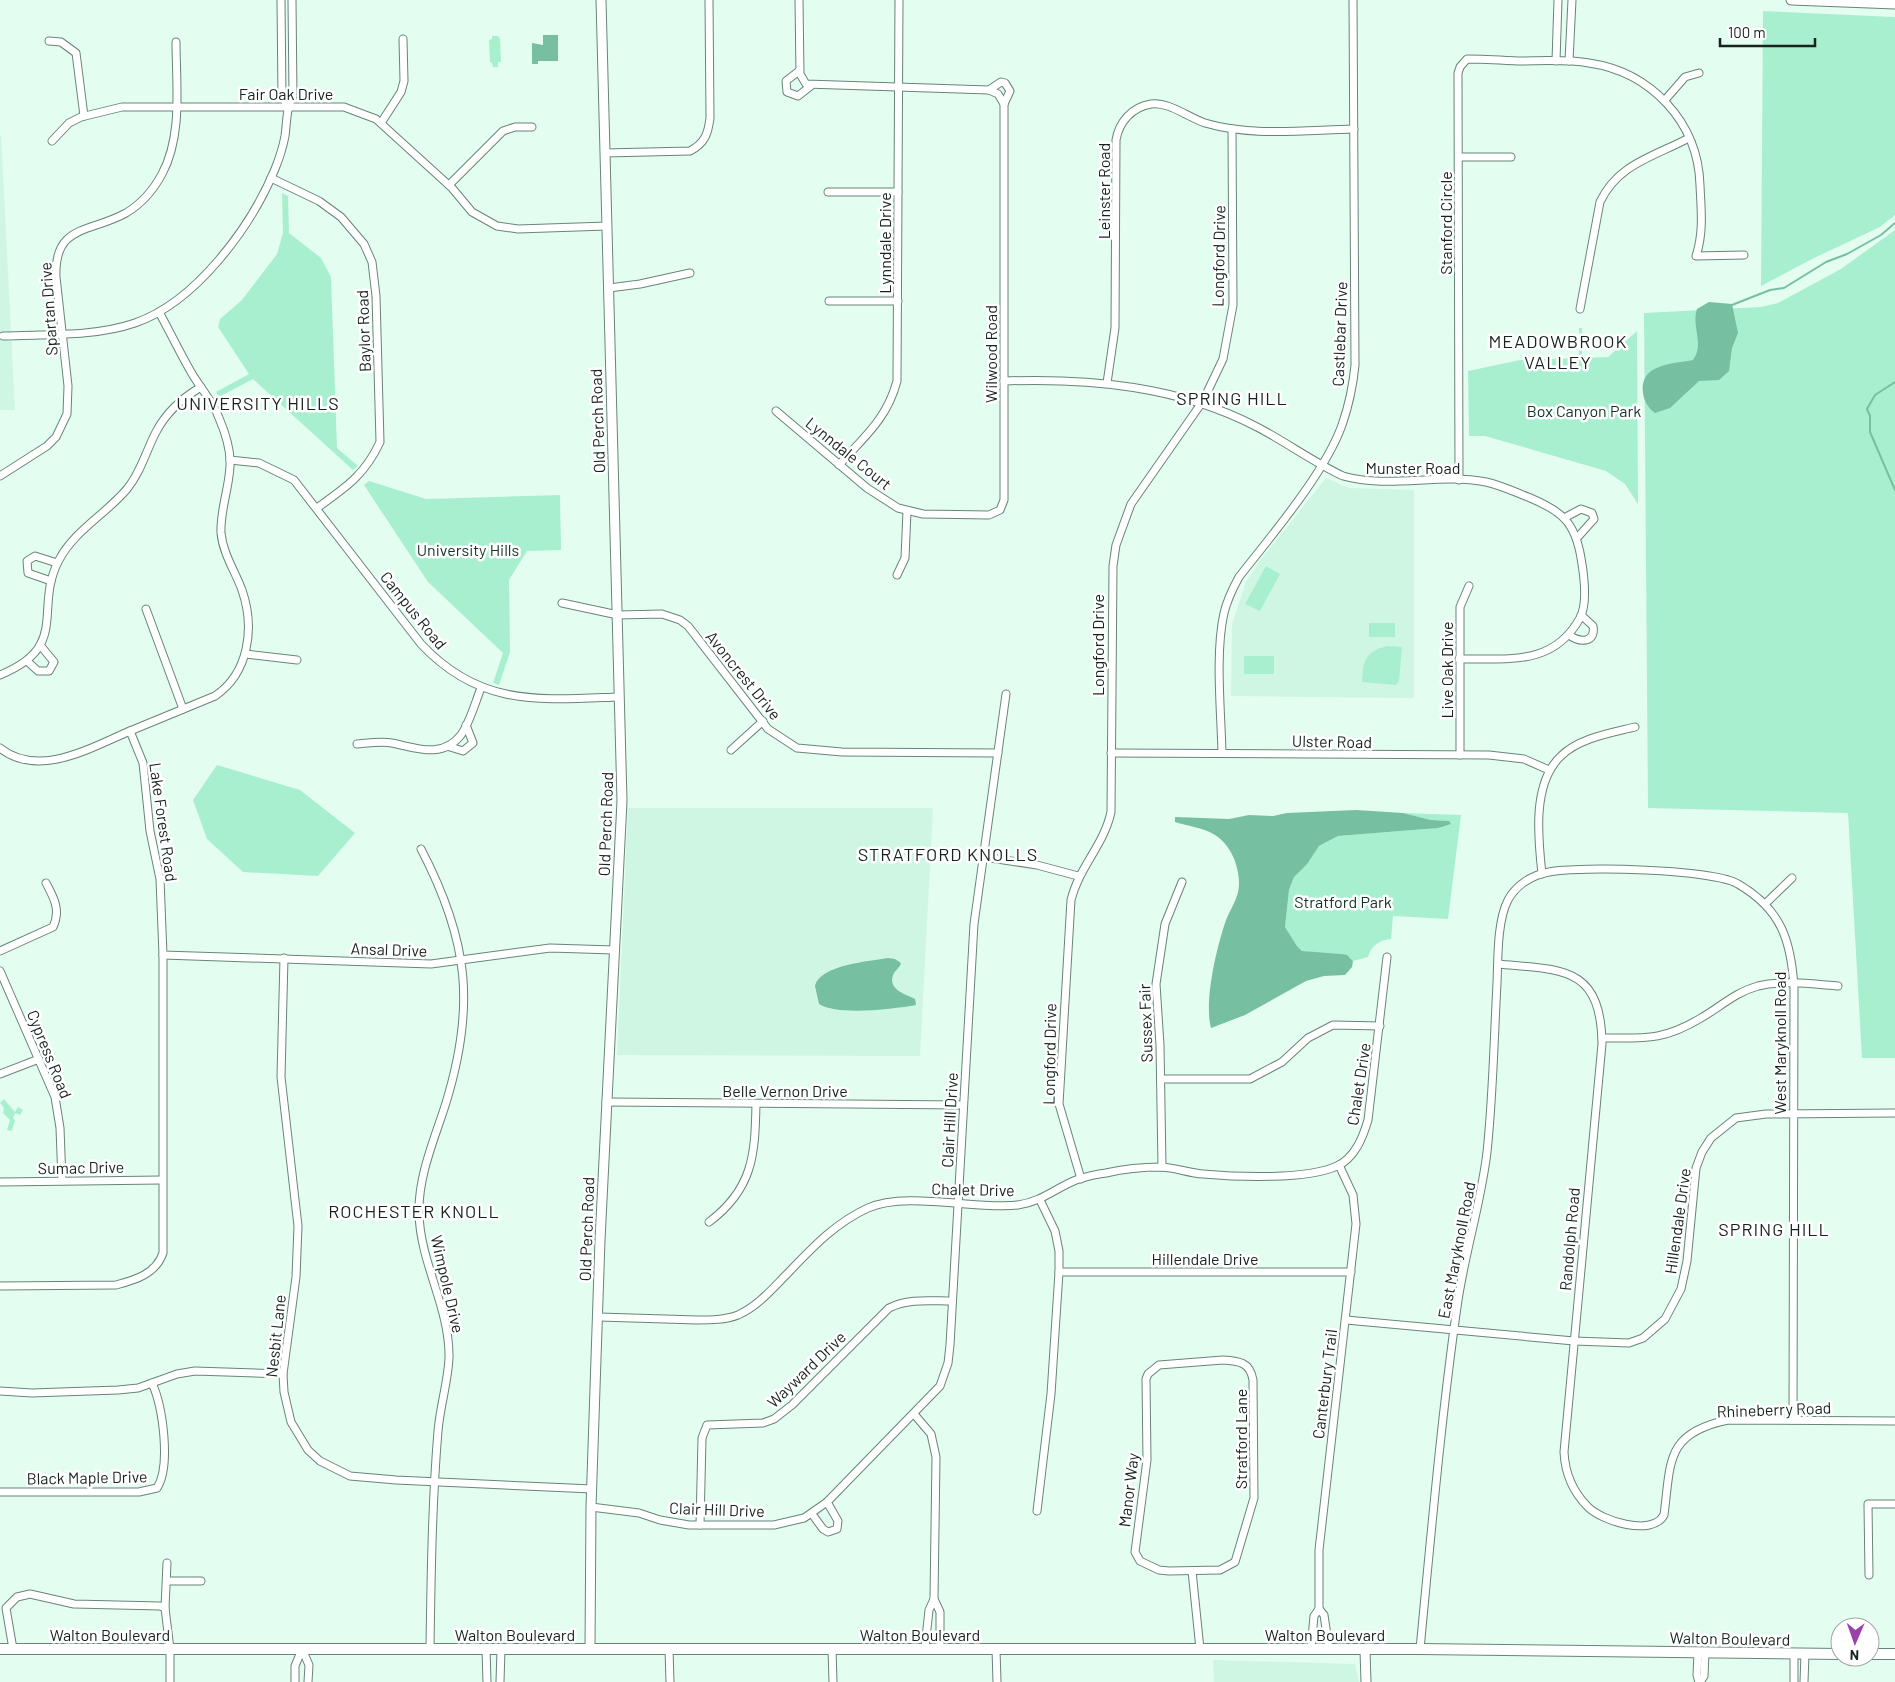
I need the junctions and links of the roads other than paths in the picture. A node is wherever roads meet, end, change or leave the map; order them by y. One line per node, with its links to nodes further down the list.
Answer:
1 (281, 0): 24 (street)
2 (292, 0): 24 (street)
3 (601, 0): 33 (street, Old Perch Road)
4 (709, 0): 33 (street)
5 (799, 0): 17 (street)
6 (899, 0): 20 (street, Lynndale Drive)
7 (1353, 0): 30 (street, Castlebar Drive)
8 (1558, 0): 15 (street)
9 (1572, 0): 16 (street)
10 (1791, 0): 11 (street)
11 (1895, 4)
12 (403, 38): 27 (street)
13 (49, 40): 26 (street)
14 (176, 42): 25 (street, Spartan Drive)
15 (1556, 61): 16 (street, Stanford Circle); 34 (street, Stanford Circle)
16 (1569, 61): 22 (street, Stanford Circle)
17 (799, 71): 19 (street); 19 (street, Wilwood Road)
18 (1699, 73): 22 (street)
19 (812, 85): 20 (street, Wilwood Road)
20 (899, 88): 21 (street, Wilwood Road); 39 (street, Lynndale Drive)
21 (989, 90): 23 (street); 23 (street, Wilwood Road)
22 (1665, 100): 31 (street, Stanford Circle)
23 (1004, 104): 50 (street, Wilwood Road)
24 (288, 106): 25 (street, Fair Oak Drive); 27 (street, Fair Oak Drive); 36 (street)
25 (176, 107): 26 (street, Fair Oak Drive); 48 (street, Spartan Drive)
26 (84, 116): 32 (street, Fair Oak Drive)
27 (381, 124): 37 (street, Fair Oak Drive)
28 (532, 126): 37 (street)
29 (1232, 128): 30 (street, Leinster Road); 51 (street, Leinster Road); 53 (street, Longford Drive)
30 (1354, 129): 57 (street, Castlebar Drive)
31 (1689, 138): 41 (street, Stanford Circle); 46 (street)
32 (52, 141)
33 (605, 153): 40 (street, Old Perch Road)
34 (1459, 157): 35 (street); 59 (street, Stanford Circle)
35 (1511, 157)
36 (270, 178): 47 (street); 60 (street, Baylor Road)
37 (449, 186): 40 (street, Fair Oak Drive)
38 (828, 192): 39 (street)
39 (898, 192): 45 (street, Lynndale Drive)
40 (607, 226): 43 (street, Old Perch Road)
41 (1744, 255)
42 (690, 273): 43 (street)
43 (609, 288): 70 (street, Old Perch Road)
44 (829, 301): 45 (street)
45 (898, 301): 56 (street, Lynndale Drive)
46 (1580, 309)
47 (160, 312): 48 (street); 52 (street)
48 (61, 333): 49 (street); 58 (street, Spartan Drive)
49 (3, 336)
50 (1004, 381): 51 (street, Munster Road); 61 (street, Wilwood Road)
51 (1107, 383): 53 (street, Munster Road)
52 (201, 387): 55 (street); 64 (street)
53 (1201, 404): 57 (street, Munster Road); 91 (street, Longford Drive)
54 (776, 411): 56 (street, Lynndale Court)
55 (230, 460): 60 (street, Campus Road); 74 (street)
56 (839, 465): 61 (street, Lynndale Court)
57 (1321, 465): 59 (street, Munster Road); 93 (street, Castlebar Drive)
58 (0, 476)
59 (1459, 480): 62 (street, Munster Road)
60 (317, 508): 79 (street, Campus Road)
61 (907, 511): 65 (street)
62 (1564, 518): 63 (street, Munster Road); 63 (street)
63 (1578, 538): 71 (street, Munster Road)
64 (57, 563): 66 (street); 66 (street)
65 (897, 575)
66 (51, 581): 73 (street)
67 (1469, 586): 75 (street, Live Oak Drive)
68 (562, 603): 70 (street, Avoncrest Drive)
69 (146, 610): 82 (street)
70 (618, 615): 81 (street, Old Perch Road); 83 (street, Avoncrest Drive)
71 (1581, 615): 72 (street, Munster Road); 72 (street)
72 (1569, 635): 75 (street, Munster Road)
73 (40, 644): 77 (street); 77 (street)
74 (246, 654): 76 (street); 82 (street)
75 (1459, 659): 94 (street, Live Oak Drive)
76 (297, 660)
77 (27, 661): 78 (street)
78 (0, 675)
79 (481, 688): 81 (street, Campus Road); 84 (street)
80 (1006, 694): 92 (street, Clair Hill Drive)
81 (619, 696): 104 (street, Old Perch Road)
82 (183, 709): 86 (street)
83 (763, 721): 89 (street); 92 (street, Avoncrest Drive)
84 (466, 725): 88 (street); 88 (street)
85 (1636, 727): 95 (street)
86 (130, 731): 90 (street); 106 (street, Lake Forest Road)
87 (357, 744): 88 (street)
88 (447, 746)
89 (730, 750)
90 (1, 751)
91 (1111, 752): 93 (street, Ulster Road); 99 (street, Longford Drive)
92 (998, 753): 97 (street, Clair Hill Drive)
93 (1222, 753): 94 (street, Ulster Road)
94 (1460, 755): 95 (street, Ulster Road)
95 (1549, 770): 98 (street)
96 (421, 849): 109 (street, Wimpole Drive)
97 (984, 857): 99 (street); 121 (street, Clair Hill Drive)
98 (1542, 874): 103 (street, West Maryknoll Road); 110 (street, East Maryknoll Road)
99 (1078, 876): 126 (street, Longford Drive)
100 (1792, 878): 103 (street)
101 (1182, 882): 118 (street, Sussex Fair)
102 (46, 883): 105 (street)
103 (1764, 904): 112 (street, West Maryknoll Road)
104 (614, 950): 109 (street, Ansal Drive); 119 (street, Old Perch Road)
105 (0, 951)
106 (162, 955): 108 (street, Ansal Drive); 127 (street, Lake Forest Road)
107 (1387, 957): 114 (street, Chalet Drive)
108 (284, 958): 109 (street, Ansal Drive); 142 (street, Nesbit Lane)
109 (461, 960): 148 (street, Wimpole Drive)
110 (1498, 964): 115 (street, Randolph Road); 139 (street, East Maryknoll Road)
111 (0, 971): 116 (street, Cypress Road)
112 (1794, 983): 113 (street); 115 (street); 123 (street, West Maryknoll Road)
113 (1838, 986)
114 (1380, 1026): 118 (street); 124 (street, Chalet Drive)
115 (1602, 1038): 140 (street, Randolph Road)
116 (39, 1059): 117 (street); 129 (street, Cypress Road)
117 (0, 1074)
118 (1161, 1079): 125 (street, Sussex Fair)
119 (606, 1102): 120 (street, Belle Vernon Drive); 137 (street, Old Perch Road)
120 (756, 1104): 121 (street, Belle Vernon Drive); 132 (street)
121 (963, 1105): 131 (street, Clair Hill Drive)
122 (1895, 1113): 123 (street, Hillendale Drive)
123 (1793, 1114): 140 (street, Hillendale Drive); 146 (street, West Maryknoll Road)
124 (1339, 1166): 125 (street, Chalet Drive); 134 (street, Canterbury Trail)
125 (1162, 1167): 126 (street, Chalet Drive)
126 (1081, 1179): 130 (street, Chalet Drive)
127 (162, 1180): 129 (street, Sumac Drive); 135 (street, Lake Forest Road)
128 (0, 1182): 129 (street, Sumac Drive)
129 (62, 1182)
130 (1040, 1200): 131 (street, Chalet Drive); 133 (street)
131 (958, 1203): 136 (street, Clair Hill Drive); 137 (street, Chalet Drive)
132 (709, 1222)
133 (1059, 1272): 134 (street, Hillendale Drive); 154 (street)
134 (1351, 1272): 138 (street, Canterbury Trail)
135 (0, 1286)
136 (952, 1301): 145 (street, Clair Hill Drive); 157 (street, Wayward Drive)
137 (599, 1317): 149 (street, Old Perch Road)
138 (1346, 1320): 139 (street, Hillendale Drive); 165 (street, Canterbury Trail)
139 (1454, 1330): 140 (street, Hillendale Drive); 181 (street, East Maryknoll Road)
140 (1574, 1341): 156 (street, Randolph Road)
141 (1153, 1369): 159 (street, Manor Way); 159 (street, Stratford Lane)
142 (283, 1374): 143 (street); 148 (street, Nesbit Lane)
143 (152, 1383): 144 (street); 150 (street, Black Maple Drive)
144 (0, 1391)
145 (914, 1414): 151 (street, Clair Hill Drive); 163 (street)
146 (1793, 1420): 147 (street, Rhineberry Road); 156 (street, Rhineberry Road)
147 (1895, 1421)
148 (435, 1482): 149 (street, Nesbit Lane); 172 (street, Wimpole Drive)
149 (592, 1489): 153 (street, Old Perch Road)
150 (0, 1492)
151 (827, 1502): 155 (street, Clair Hill Drive); 155 (street)
152 (1895, 1504): 160 (street)
153 (591, 1507): 157 (street, Clair Hill Drive); 182 (street, Old Perch Road)
154 (1037, 1512)
155 (812, 1514): 157 (street, Clair Hill Drive)
156 (1661, 1521)
157 (700, 1525)
158 (168, 1563): 161 (street)
159 (1192, 1570): 178 (street)
160 (1869, 1575)
161 (167, 1581): 162 (street); 164 (street)
162 (201, 1581)
163 (934, 1599): 166 (street); 167 (street)
164 (165, 1608): 169 (street); 170 (street)
165 (1319, 1609): 179 (street, Canterbury Trail); 180 (street, Canterbury Trail)
166 (925, 1648): 167 (main road, Walton Boulevard); 176 (main road, Walton Boulevard)
167 (940, 1648): 177 (main road, Walton Boulevard)
168 (0, 1649): 169 (main road, Walton Boulevard)
169 (13, 1649): 170 (main road, Walton Boulevard)
170 (170, 1649): 171 (main road, Walton Boulevard); 189 (street)
171 (302, 1649): 172 (main road, Walton Boulevard); 190 (street); 191 (street)
172 (430, 1649): 173 (main road, Walton Boulevard)
173 (486, 1649): 174 (main road, Walton Boulevard); 192 (street)
174 (501, 1649): 182 (main road, Walton Boulevard); 193 (street)
175 (669, 1649): 176 (main road, Walton Boulevard); 182 (main road, Walton Boulevard); 194 (street)
176 (832, 1649): 195 (street)
177 (996, 1649): 178 (main road, Walton Boulevard); 196 (street)
178 (1200, 1649): 179 (main road, Walton Boulevard)
179 (1311, 1649): 180 (main road, Walton Boulevard)
180 (1329, 1649): 183 (main road, Walton Boulevard)
181 (1420, 1649): 183 (main road, Walton Boulevard); 184 (main road, Walton Boulevard)
182 (590, 1650)
183 (1365, 1650): 197 (street)
184 (1701, 1652): 185 (main road, Walton Boulevard); 198 (street)
185 (1799, 1654): 186 (main road, Walton Boulevard); 199 (street); 200 (street)
186 (1830, 1654)
187 (1880, 1654): 188 (main road)
188 (1895, 1654)
189 (170, 1682)
190 (295, 1682)
191 (308, 1682)
192 (487, 1682)
193 (500, 1682)
194 (670, 1682)
195 (833, 1682)
196 (997, 1682)
197 (1366, 1682)
198 (1700, 1682)
199 (1794, 1682)
200 (1804, 1682)

